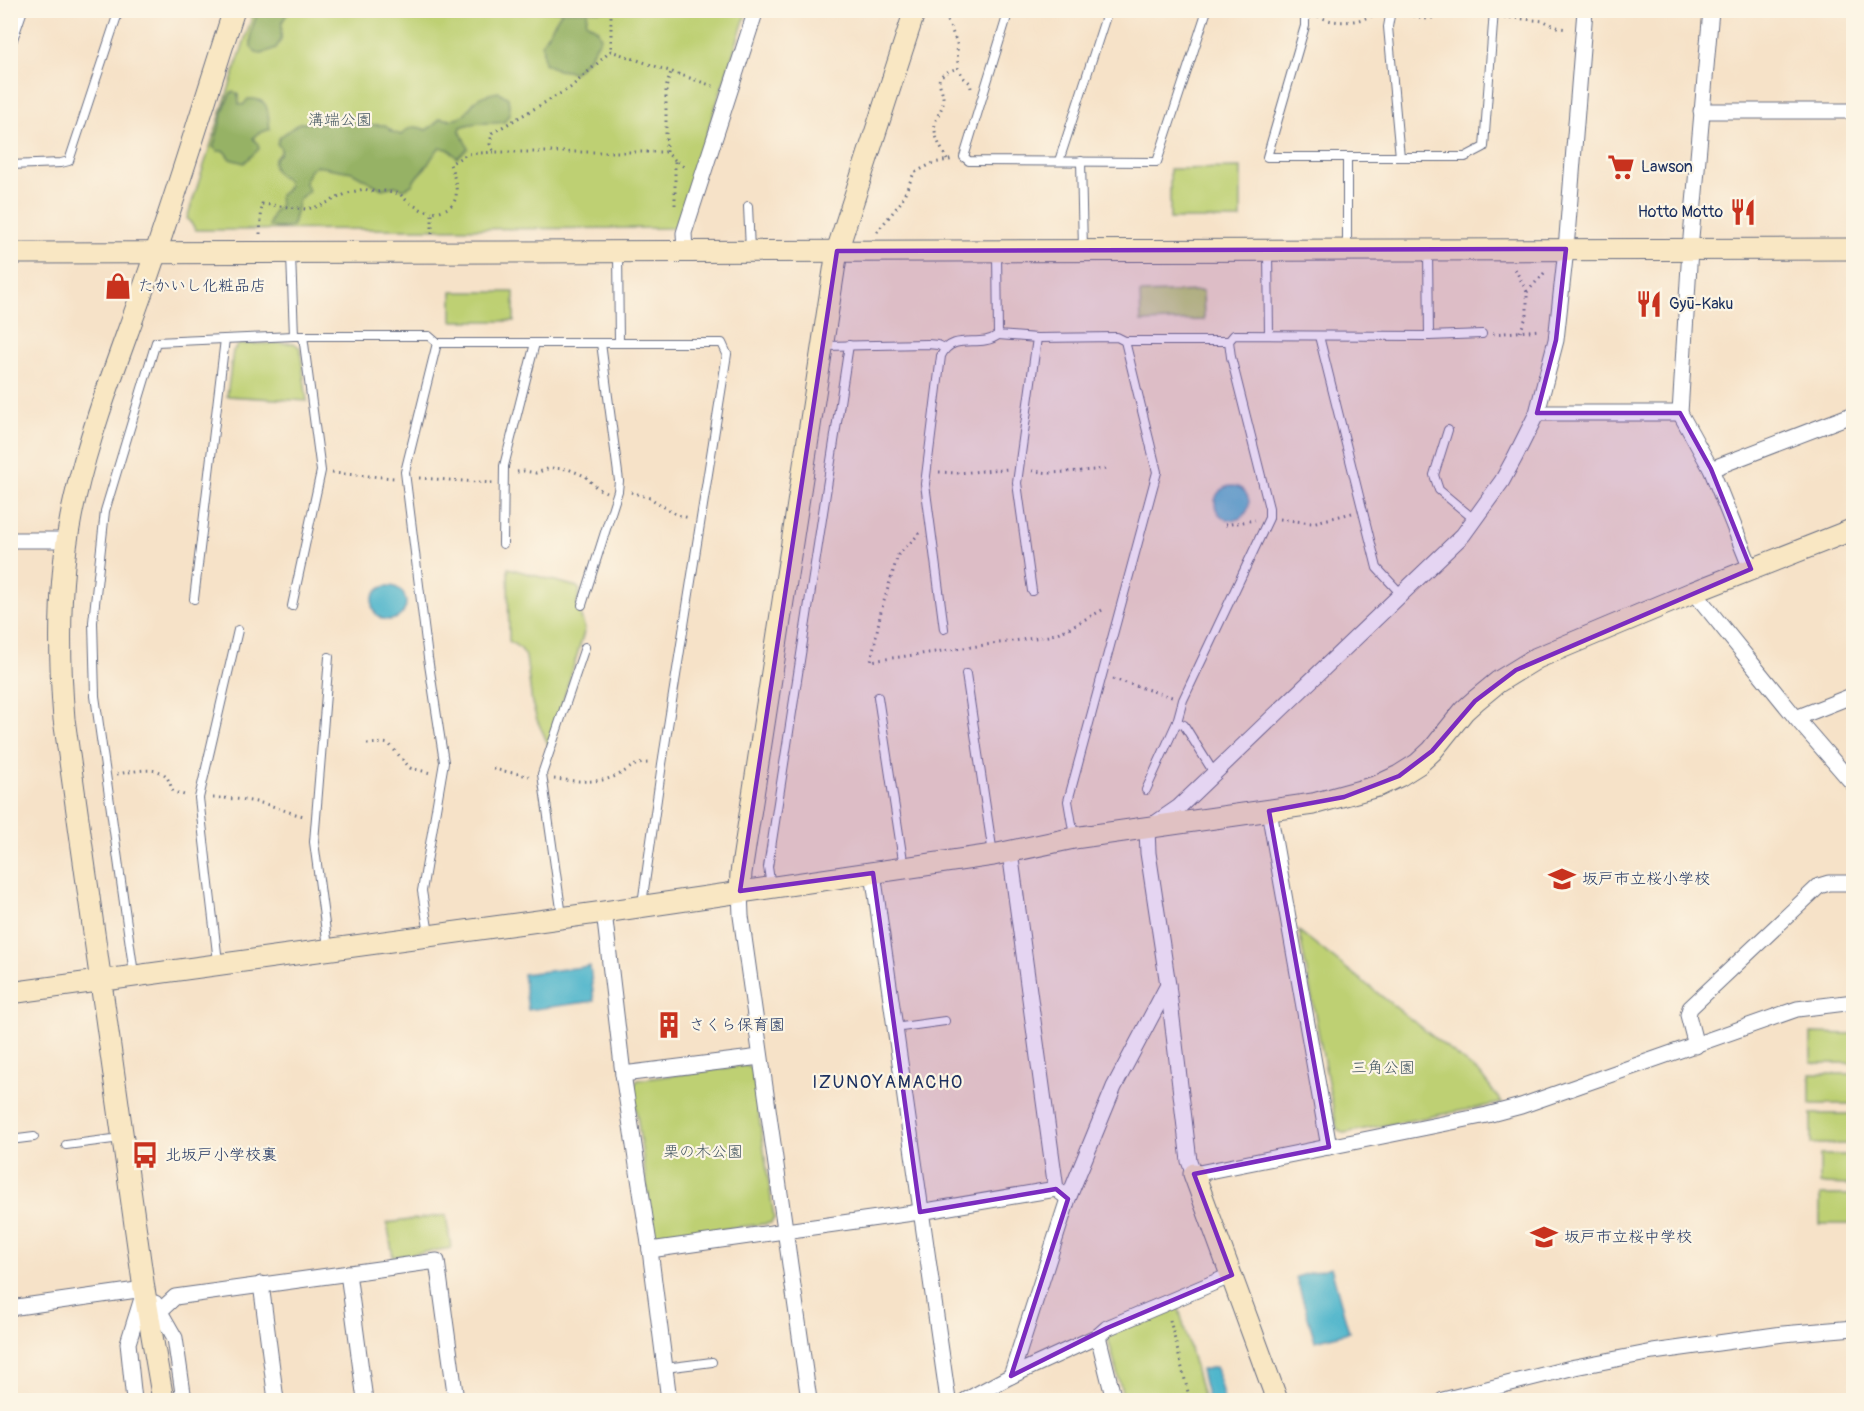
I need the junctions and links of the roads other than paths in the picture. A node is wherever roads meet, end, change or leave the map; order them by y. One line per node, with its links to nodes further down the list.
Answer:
1 (22, 10): 14 (lane)
2 (119, 10): 21 (lane)
3 (234, 10): 37 (street)
4 (756, 10): 29 (street)
5 (915, 10): 31 (street)
6 (1009, 10): 19 (lane)
7 (1108, 10): 19 (lane)
8 (1207, 10): 20 (lane)
9 (1305, 10): 17 (lane)
10 (1391, 10): 18 (lane)
11 (1494, 10): 18 (lane)
12 (1585, 10): 23 (street)
13 (1711, 10): 15 (street)
14 (10, 48)
15 (1701, 111): 16 (street); 24 (street)
16 (1854, 111)
17 (1347, 157): 18 (lane); 26 (lane)
18 (1400, 157)
19 (1059, 162): 20 (lane)
20 (1081, 162): 32 (lane)
21 (10, 165)
22 (748, 206): 30 (lane)
23 (1566, 249): 24 (street); 27 (street); 56 (street)
24 (1690, 249): 25 (street); 57 (street)
25 (1854, 249)
26 (1347, 250): 27 (street); 33 (street)
27 (1428, 250): 44 (lane)
28 (618, 251): 29 (street); 34 (street); 51 (lane)
29 (685, 251): 30 (street)
30 (750, 251): 31 (street)
31 (837, 251): 35 (street); 54 (street)
32 (1083, 251): 33 (street); 35 (street)
33 (1268, 251): 38 (lane)
34 (291, 252): 37 (street); 41 (lane)
35 (997, 252): 40 (lane)
36 (10, 253): 37 (street)
37 (156, 253): 64 (street)
38 (1269, 334): 43 (lane); 48 (lane)
39 (1482, 334): 44 (lane)
40 (998, 335): 45 (lane); 55 (lane)
41 (294, 336): 42 (lane); 46 (lane)
42 (303, 336): 52 (lane); 72 (lane)
43 (1319, 336): 44 (lane); 69 (lane)
44 (1429, 336)
45 (1037, 338): 47 (lane); 67 (lane)
46 (225, 339): 70 (lane); 100 (lane)
47 (1125, 341): 48 (lane); 87 (lane)
48 (1229, 341): 81 (lane)
49 (535, 343): 50 (lane); 52 (lane); 65 (lane)
50 (601, 343): 51 (lane); 71 (lane)
51 (619, 343): 94 (lane)
52 (437, 344): 97 (lane)
53 (849, 345): 54 (lane); 55 (lane); 92 (lane)
54 (822, 346): 93 (street)
55 (945, 348): 73 (lane)
56 (1538, 413): 57 (street); 61 (street)
57 (1680, 413): 60 (street)
58 (1854, 414): 60 (street)
59 (1448, 430): 61 (lane)
60 (1711, 469): 66 (street)
61 (1475, 520): 69 (street)
62 (1854, 529): 66 (street)
63 (10, 540): 64 (street)
64 (67, 540): 101 (street)
65 (503, 544)
66 (1751, 569): 68 (street)
67 (1032, 591)
68 (1694, 592): 80 (street); 85 (street)
69 (1402, 595): 82 (street)
70 (194, 599)
71 (582, 605)
72 (292, 606)
73 (944, 628)
74 (238, 630): 99 (lane)
75 (585, 647): 96 (lane)
76 (329, 657): 98 (lane)
77 (966, 674): 88 (lane)
78 (1854, 695): 80 (street)
79 (878, 697): 89 (lane)
80 (1796, 718): 83 (street)
81 (1177, 722): 82 (lane); 84 (lane)
82 (1214, 773): 86 (street)
83 (1854, 786)
84 (1146, 790)
85 (1269, 811): 86 (street); 114 (street)
86 (1147, 829): 87 (street); 102 (street)
87 (1074, 838): 88 (street)
88 (1001, 853): 89 (street); 116 (street)
89 (904, 868): 90 (street)
90 (873, 873): 92 (street); 106 (street)
91 (1854, 883): 107 (street)
92 (771, 887): 93 (street)
93 (740, 891): 94 (street); 108 (street)
94 (642, 906): 95 (street)
95 (604, 912): 96 (street); 109 (street)
96 (562, 918): 97 (street)
97 (430, 936): 98 (street)
98 (328, 949): 99 (street)
99 (218, 963): 100 (street)
100 (134, 976): 101 (street)
101 (101, 980): 103 (street); 111 (street)
102 (1168, 985): 115 (street); 116 (street)
103 (10, 993)
104 (1854, 1002): 107 (street)
105 (945, 1021): 106 (lane)
106 (894, 1028): 117 (street)
107 (1696, 1046): 114 (street)
108 (760, 1057): 109 (street); 118 (street)
109 (623, 1074): 119 (street)
110 (34, 1137): 112 (lane)
111 (123, 1137): 113 (lane); 123 (street)
112 (10, 1140)
113 (66, 1145)
114 (1329, 1147): 115 (street)
115 (1194, 1174): 121 (street)
116 (1062, 1194): 117 (street); 130 (street)
117 (920, 1212): 118 (street); 139 (street)
118 (786, 1231): 119 (street); 138 (street)
119 (650, 1250): 129 (street)
120 (348, 1273): 122 (street); 135 (street); 136 (street)
121 (1232, 1275): 127 (street); 142 (street)
122 (261, 1284): 125 (street); 134 (street)
123 (144, 1289): 124 (street); 125 (street); 131 (street); 132 (street)
124 (10, 1308)
125 (160, 1311): 133 (street)
126 (1854, 1328): 143 (street)
127 (1098, 1336): 130 (street); 141 (street)
128 (712, 1362): 129 (lane)
129 (665, 1368): 137 (street)
130 (1011, 1377): 140 (street)
131 (134, 1401)
132 (163, 1401)
133 (184, 1401)
134 (276, 1401)
135 (365, 1401)
136 (456, 1401)
137 (669, 1401)
138 (809, 1401)
139 (948, 1401)
140 (966, 1401)
141 (1114, 1401)
142 (1277, 1401)
143 (1443, 1401)

